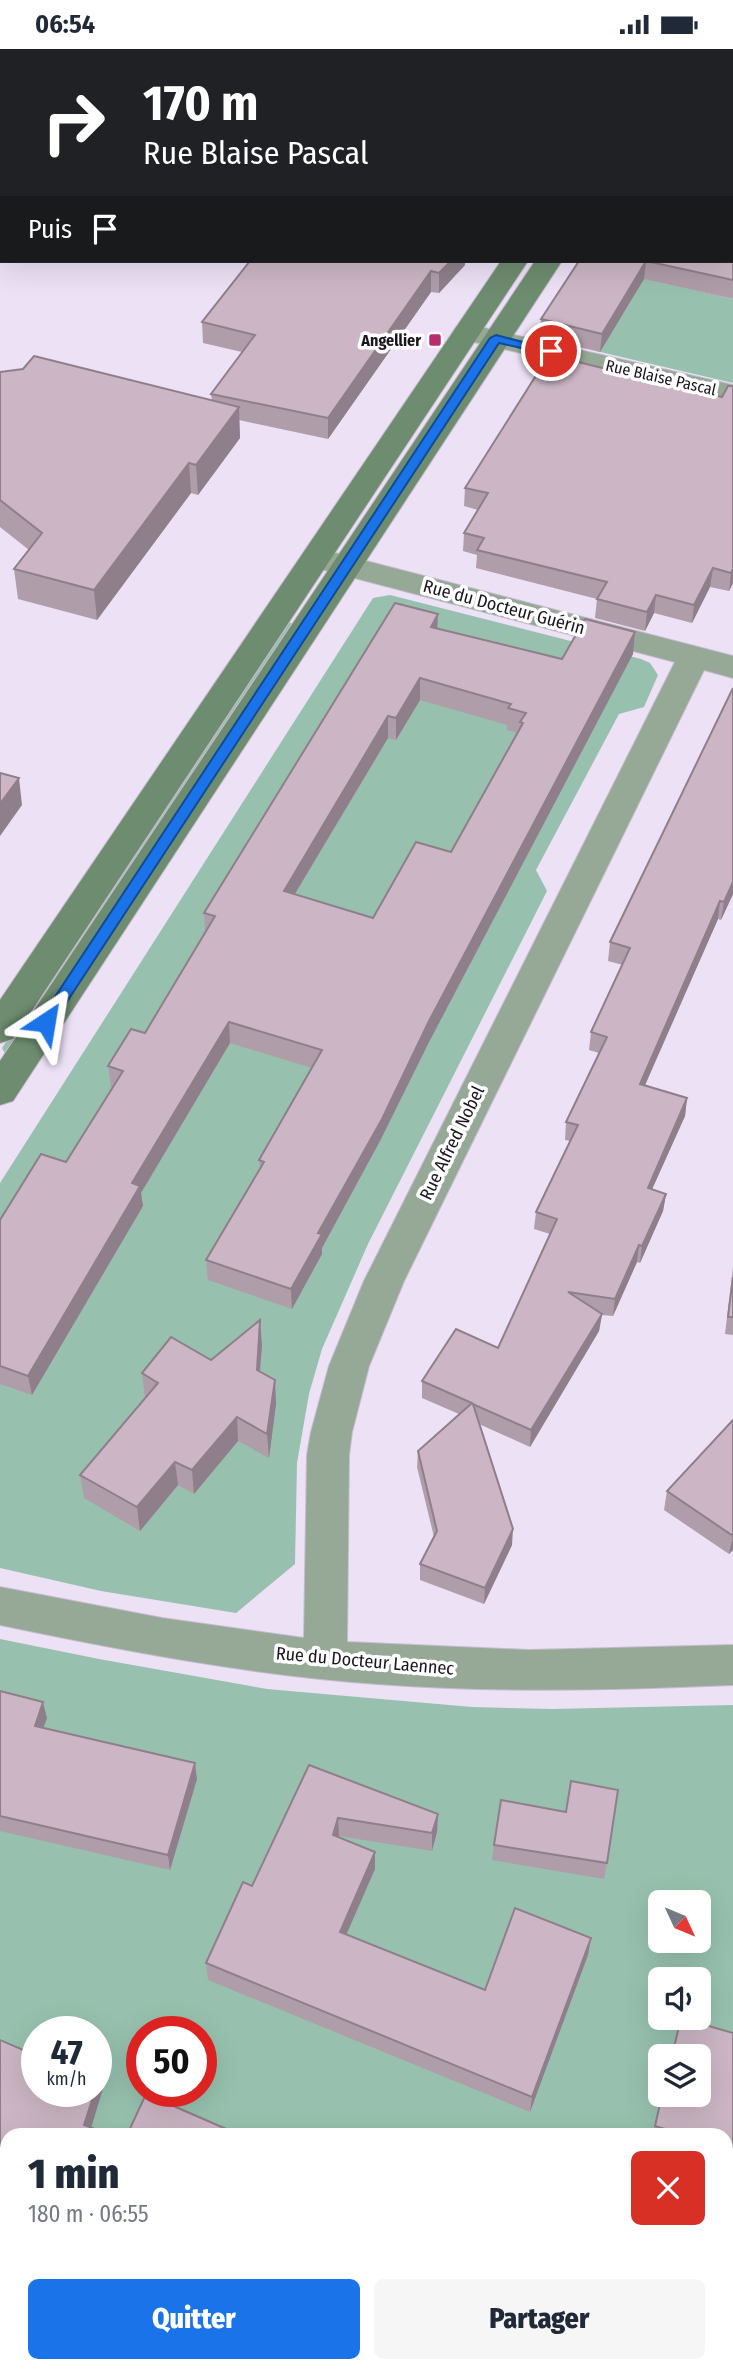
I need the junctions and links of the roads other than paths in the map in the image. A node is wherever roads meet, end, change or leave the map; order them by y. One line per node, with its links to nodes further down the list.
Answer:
1 (513, 263): 3 (main road)
2 (546, 263): 3 (main road)
3 (481, 335): 4 (street, Rue Blaise Pascal); 5 (main road)
4 (733, 394)
5 (331, 562): 6 (street, Rue du Docteur Guérin); 7 (main road); 8 (main road)
6 (719, 659): 10 (street, Rue Alfred Nobel)
7 (0, 1028)
8 (0, 1091)
9 (0, 1606): 10 (street, Rue du Docteur Laennec)
10 (325, 1660): 11 (street, Rue du Docteur Laennec)
11 (733, 1665)

